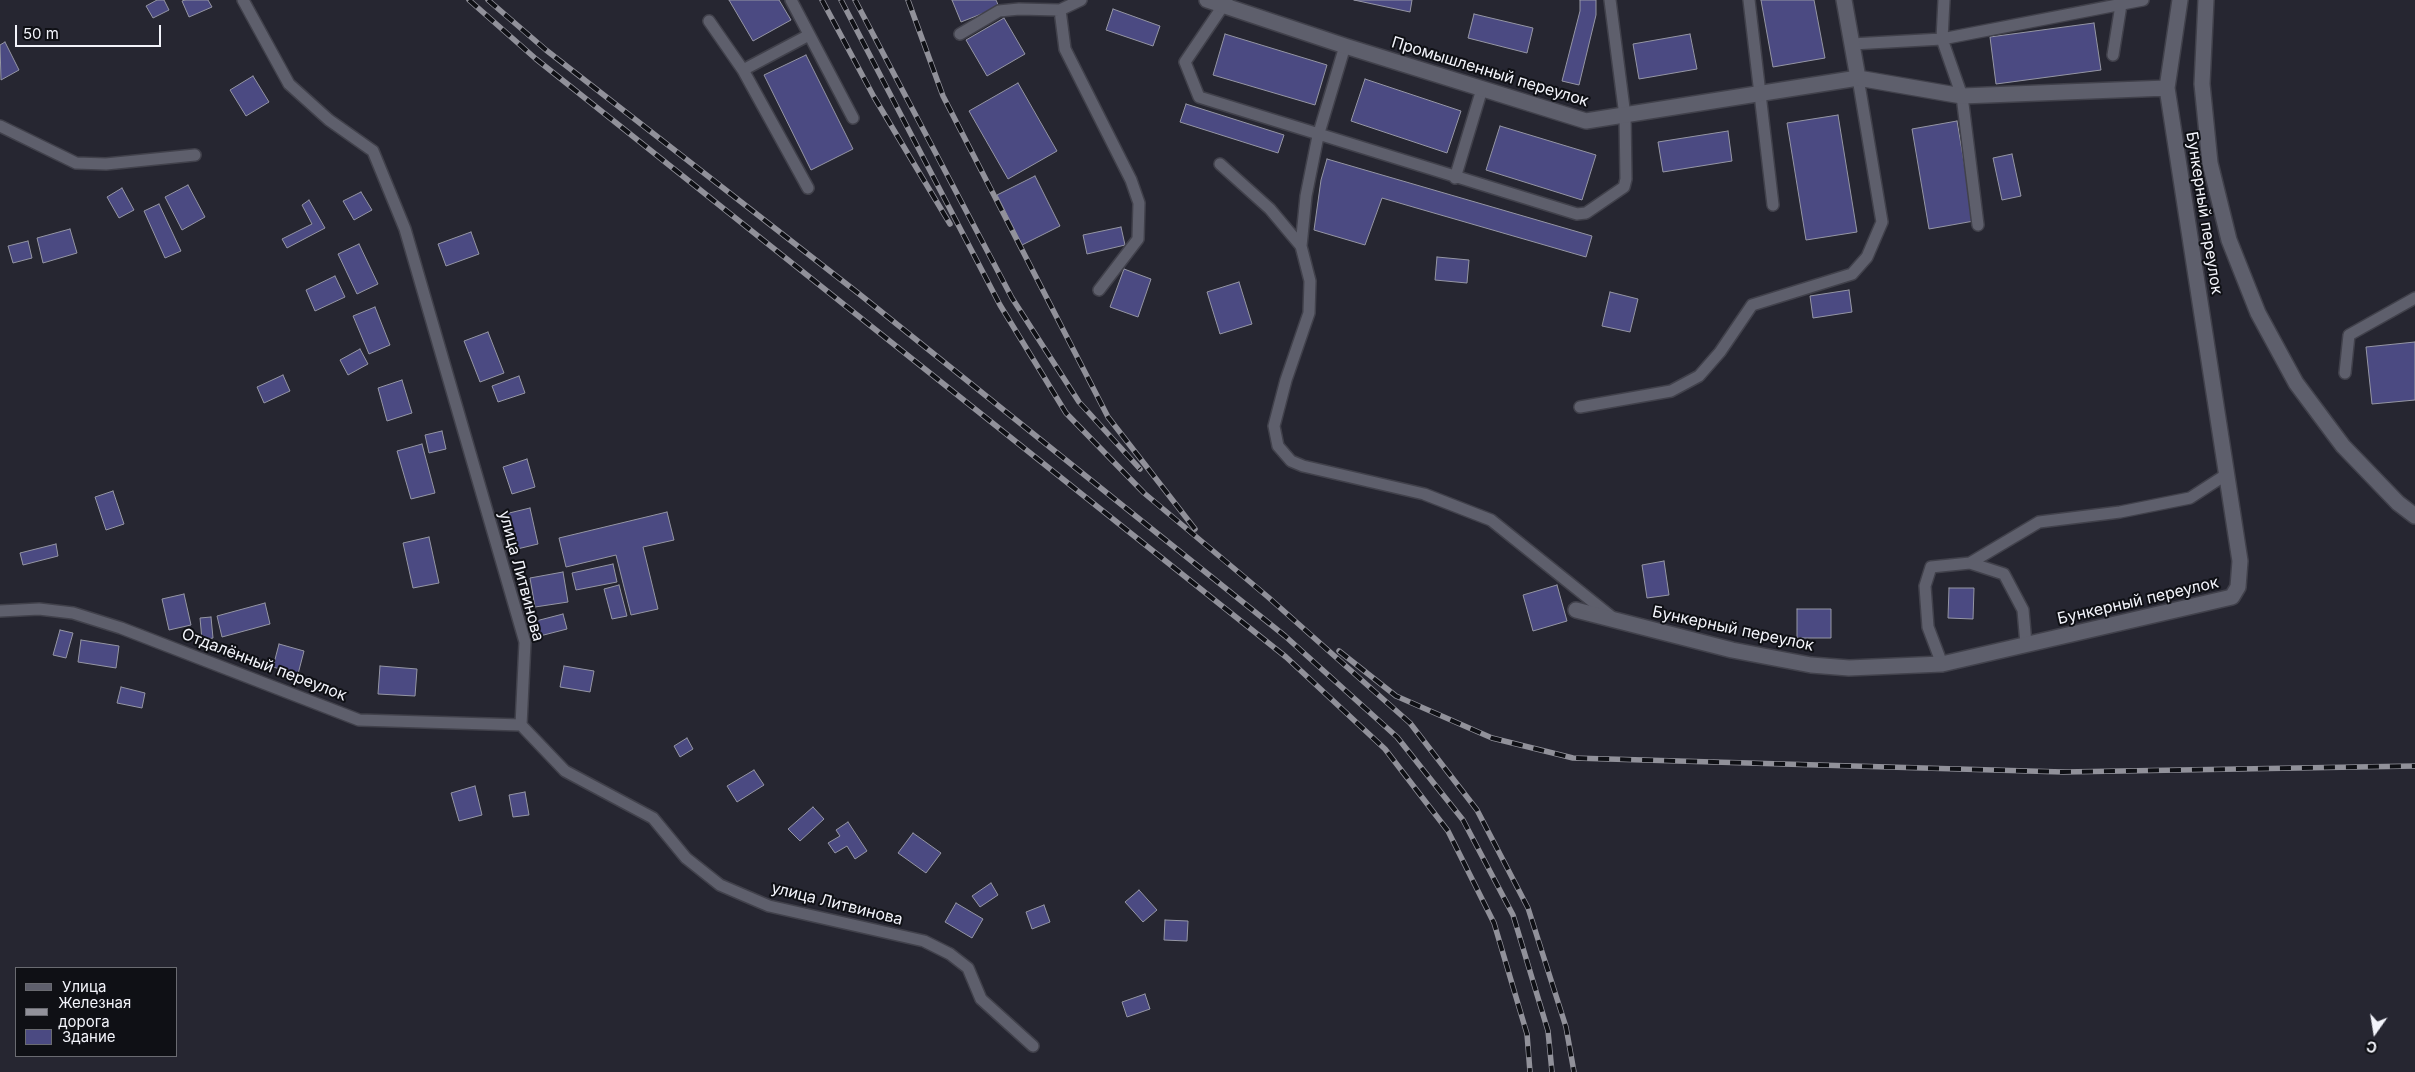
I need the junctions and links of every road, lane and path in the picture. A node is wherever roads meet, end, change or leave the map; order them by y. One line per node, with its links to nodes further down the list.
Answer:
1 (243, 0): 51 (lane, улица Литвинова)
2 (791, 0): 17 (lane)
3 (1081, 0): 14 (lane)
4 (1207, 0): 12 (street, Промышленный переулок)
5 (1610, 0): 28 (lane)
6 (1749, 0): 26 (lane)
7 (1844, 0): 19 (street)
8 (1944, 0): 18 (lane)
9 (2143, 0): 13 (lane)
10 (2180, 0): 25 (street, Бункерный переулок)
11 (2206, 0): 44 (street)
12 (1225, 3): 20 (street, Промышленный переулок); 31 (lane)
13 (2121, 5): 18 (lane); 21 (lane)
14 (1060, 10): 16 (lane); 39 (lane)
15 (709, 21): 22 (lane)
16 (960, 34)
17 (809, 35): 22 (lane); 29 (lane)
18 (1942, 39): 19 (lane); 27 (lane)
19 (1852, 44): 23 (street)
20 (1346, 46): 24 (street, Промышленный переулок); 31 (lane)
21 (2113, 55)
22 (743, 70): 35 (lane)
23 (1858, 78): 26 (street, Промышленный переулок); 27 (street, Промышленный переулок); 42 (lane)
24 (1482, 88): 28 (street, Промышленный переулок); 34 (lane)
25 (2167, 88): 27 (street, Промышленный переулок); 43 (street, Бункерный переулок)
26 (1761, 94): 28 (street, Промышленный переулок); 36 (lane)
27 (1962, 96): 37 (lane)
28 (1624, 116): 34 (lane)
29 (853, 118)
30 (0, 126): 32 (lane)
31 (1318, 136): 34 (lane); 38 (lane)
32 (195, 154)
33 (1220, 164): 38 (lane)
34 (1455, 178)
35 (808, 188)
36 (1773, 205)
37 (1978, 225)
38 (1301, 246): 48 (lane)
39 (1099, 290)
40 (2415, 298): 41 (lane)
41 (2345, 373)
42 (1580, 407)
43 (2227, 474): 45 (lane); 49 (street, Бункерный переулок)
44 (2415, 516)
45 (1970, 564): 49 (lane); 50 (lane)
46 (1576, 610): 48 (street, Бункерный переулок)
47 (0, 611): 51 (lane, Отдалённый переулок)
48 (1616, 621): 50 (street, Бункерный переулок)
49 (2026, 644): 50 (street, Бункерный переулок)
50 (1942, 664)
51 (521, 725): 52 (lane, улица Литвинова)
52 (1033, 1046)

